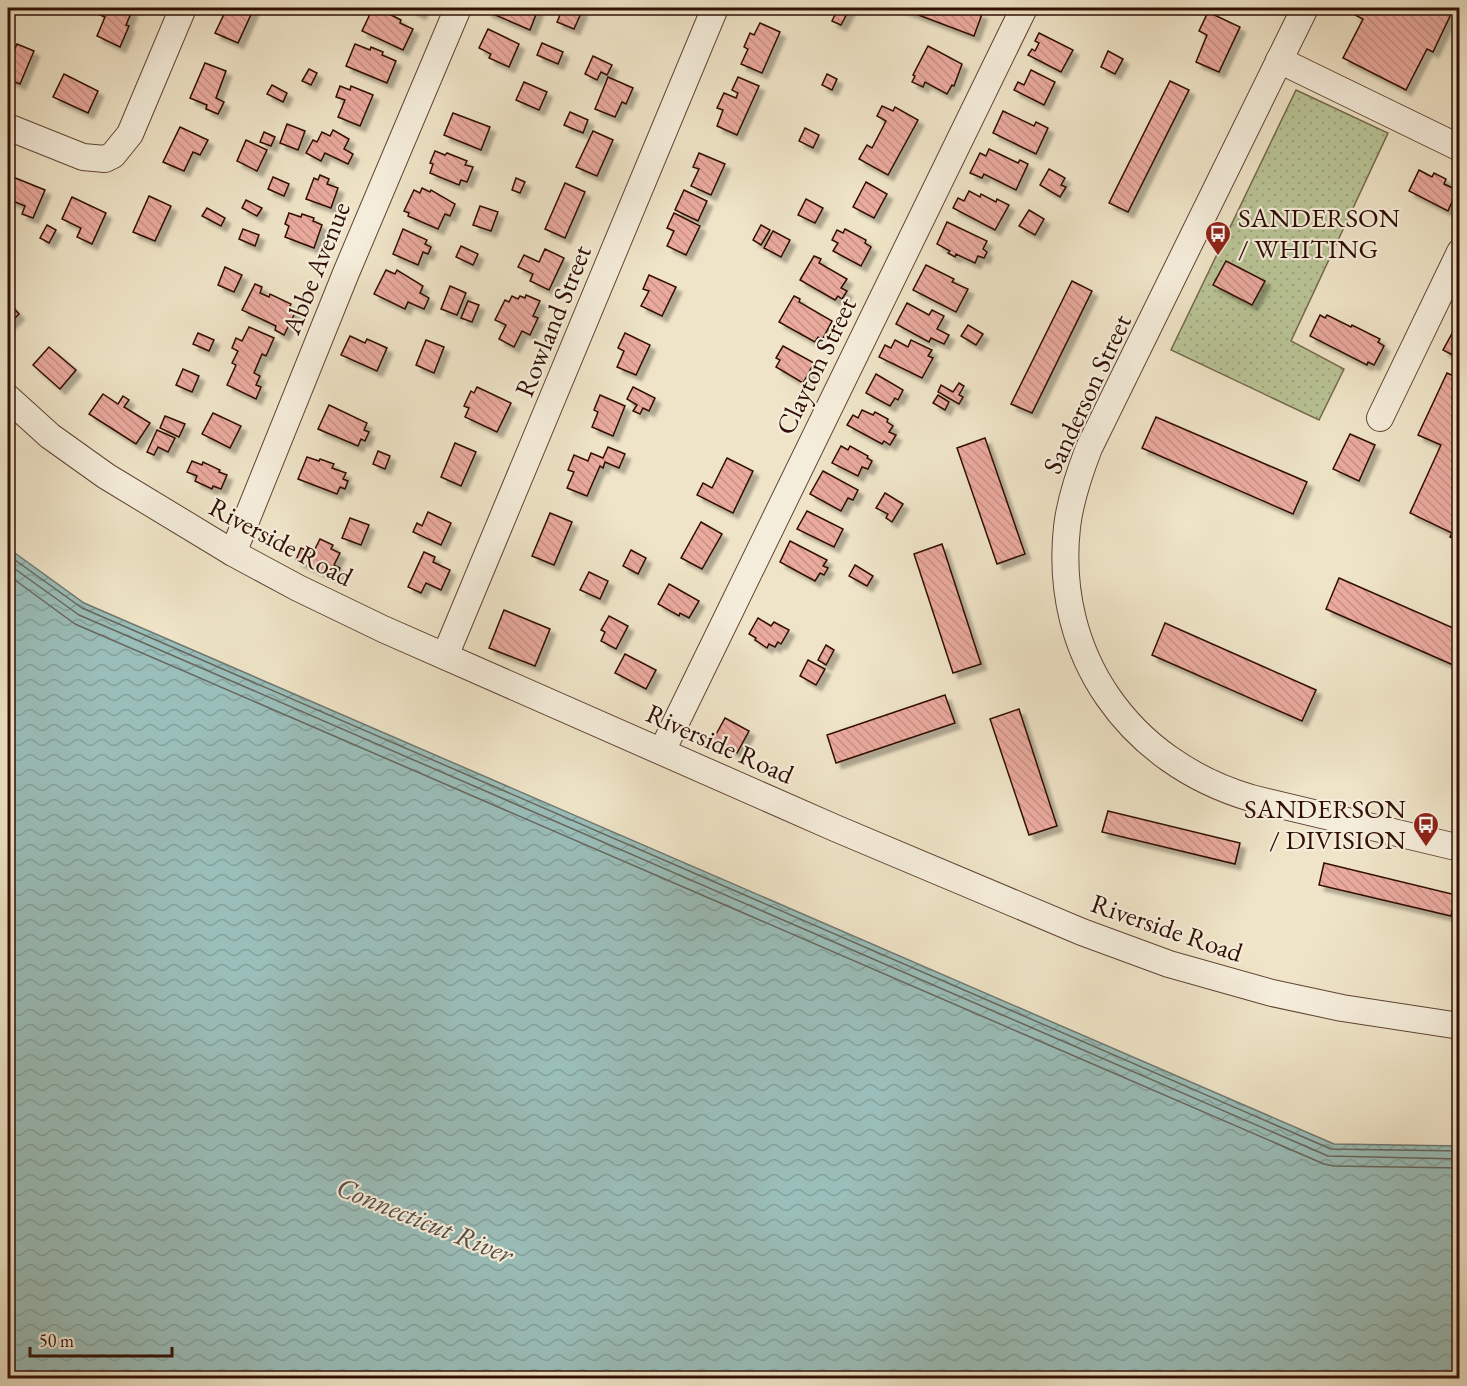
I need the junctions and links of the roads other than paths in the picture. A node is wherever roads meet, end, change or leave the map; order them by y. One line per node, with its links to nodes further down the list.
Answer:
1 (183, 8): 7 (street)
2 (458, 8): 12 (street, Abbe Avenue)
3 (715, 8): 13 (street, Rowland Street)
4 (1024, 8): 14 (street, Clayton Street)
5 (1305, 8): 6 (street, Sanderson Street)
6 (1279, 60): 8 (street); 15 (street, Sanderson Street)
7 (8, 127)
8 (1460, 148)
9 (1460, 252): 11 (street)
10 (8, 398): 12 (street, Riverside Road)
11 (1380, 418)
12 (233, 553): 13 (street, Riverside Road)
13 (445, 656): 14 (street, Riverside Road)
14 (662, 751): 16 (street, Riverside Road)
15 (1457, 841)
16 (1460, 1026)

